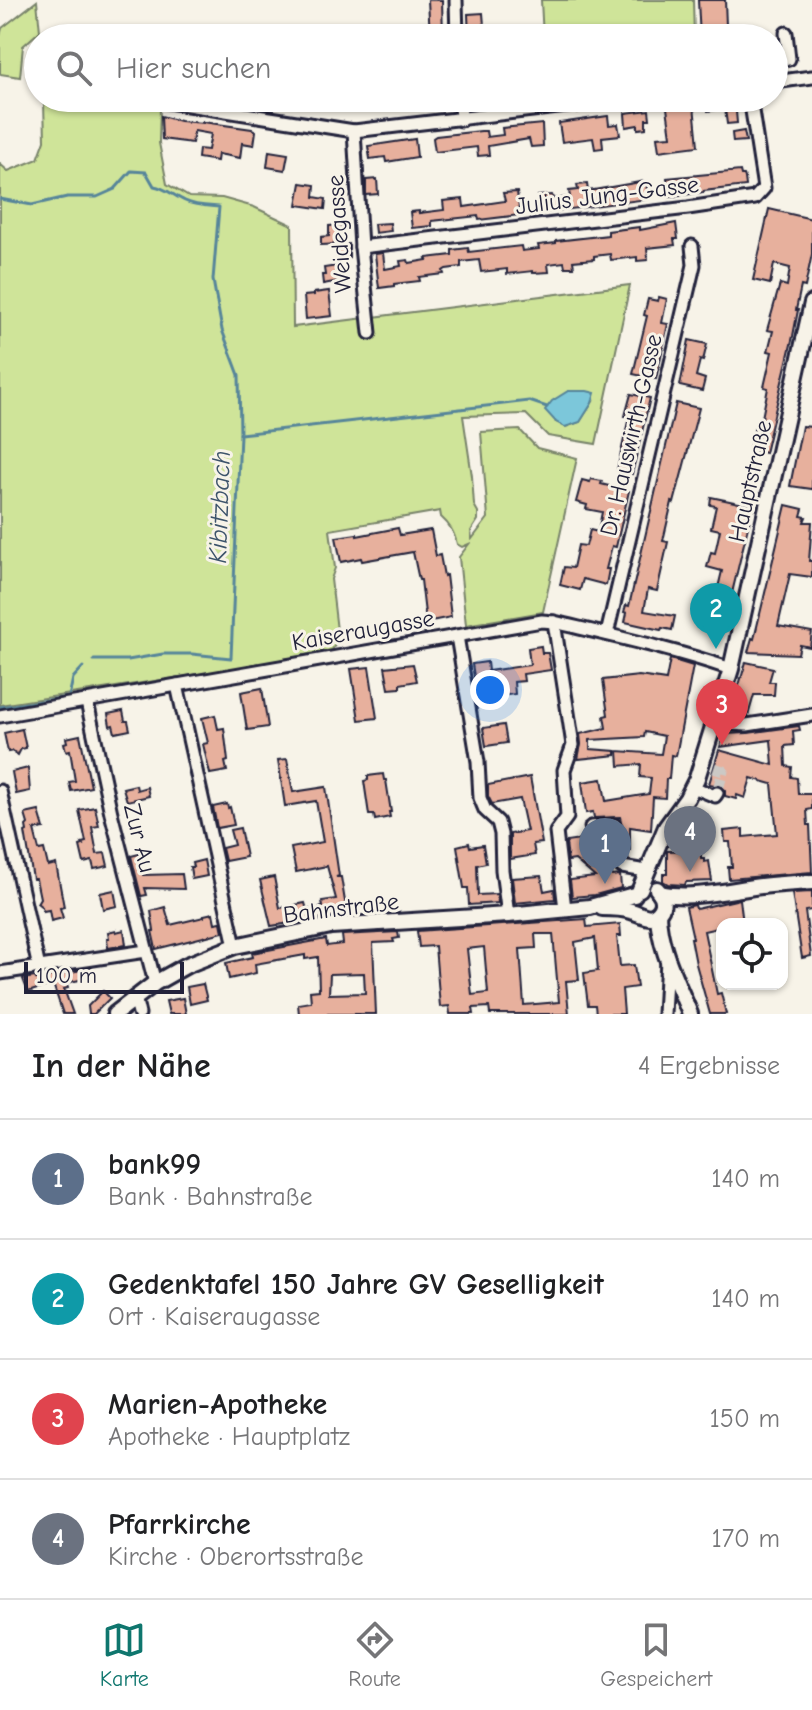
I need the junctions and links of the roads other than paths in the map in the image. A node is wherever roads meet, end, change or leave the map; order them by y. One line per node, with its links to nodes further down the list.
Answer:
1 (456, 0): 2 (street)
2 (457, 24)
3 (788, 50): 4 (street)
4 (789, 59)
5 (812, 77): 6 (street)
6 (788, 80)
7 (233, 112): 12 (street)
8 (461, 112): 11 (street)
9 (524, 112): 11 (street)
10 (752, 112): 14 (street, Julius Jung-Gasse)
11 (461, 120): 12 (street)
12 (354, 131): 14 (street, Weidegasse)
13 (692, 246): 18 (street, Dr. Hauswirth-Gasse)
14 (361, 247): 16 (street, Weidegasse)
15 (812, 303): 20 (main road, Hauptstraße)
16 (370, 333)
17 (554, 622): 18 (street, Kaiseraugasse); 19 (street, Kaiseraugasse); 34 (street)
18 (607, 634): 20 (street, Kaiseraugasse)
19 (457, 636): 21 (street, Kaiseraugasse); 35 (street)
20 (731, 669): 25 (main road, Hauptstraße)
21 (177, 685): 22 (street, Kaiseraugasse); 36 (street)
22 (87, 702): 24 (street, Kaiseraugasse); 37 (street, Zur Au)
23 (812, 715): 25 (street)
24 (0, 716)
25 (715, 723): 26 (main road, Hauptstraße)
26 (693, 787): 28 (street); 30 (main road, Hauptstraße)
27 (0, 791): 39 (street)
28 (717, 793)
29 (591, 827): 31 (street)
30 (656, 850): 31 (main road, Hauptstraße); 33 (main road)
31 (646, 871): 33 (main road, Hauptstraße)
32 (812, 882): 33 (main road, Bahnstraße)
33 (649, 902): 34 (main road, Bahnstraße); 38 (main road)
34 (565, 909): 35 (main road, Bahnstraße)
35 (508, 915): 36 (main road, Bahnstraße)
36 (235, 946): 41 (main road, Bahnstraße)
37 (146, 951): 39 (street); 41 (street, Zur Au)
38 (666, 957): 45 (street); 46 (main road)
39 (39, 968): 40 (street)
40 (0, 973)
41 (155, 983): 42 (main road, Bahnstraße)
42 (135, 997): 43 (main road, Bahnstraße); 44 (street)
43 (115, 1014)
44 (139, 1014)
45 (664, 1014)
46 (690, 1014)

